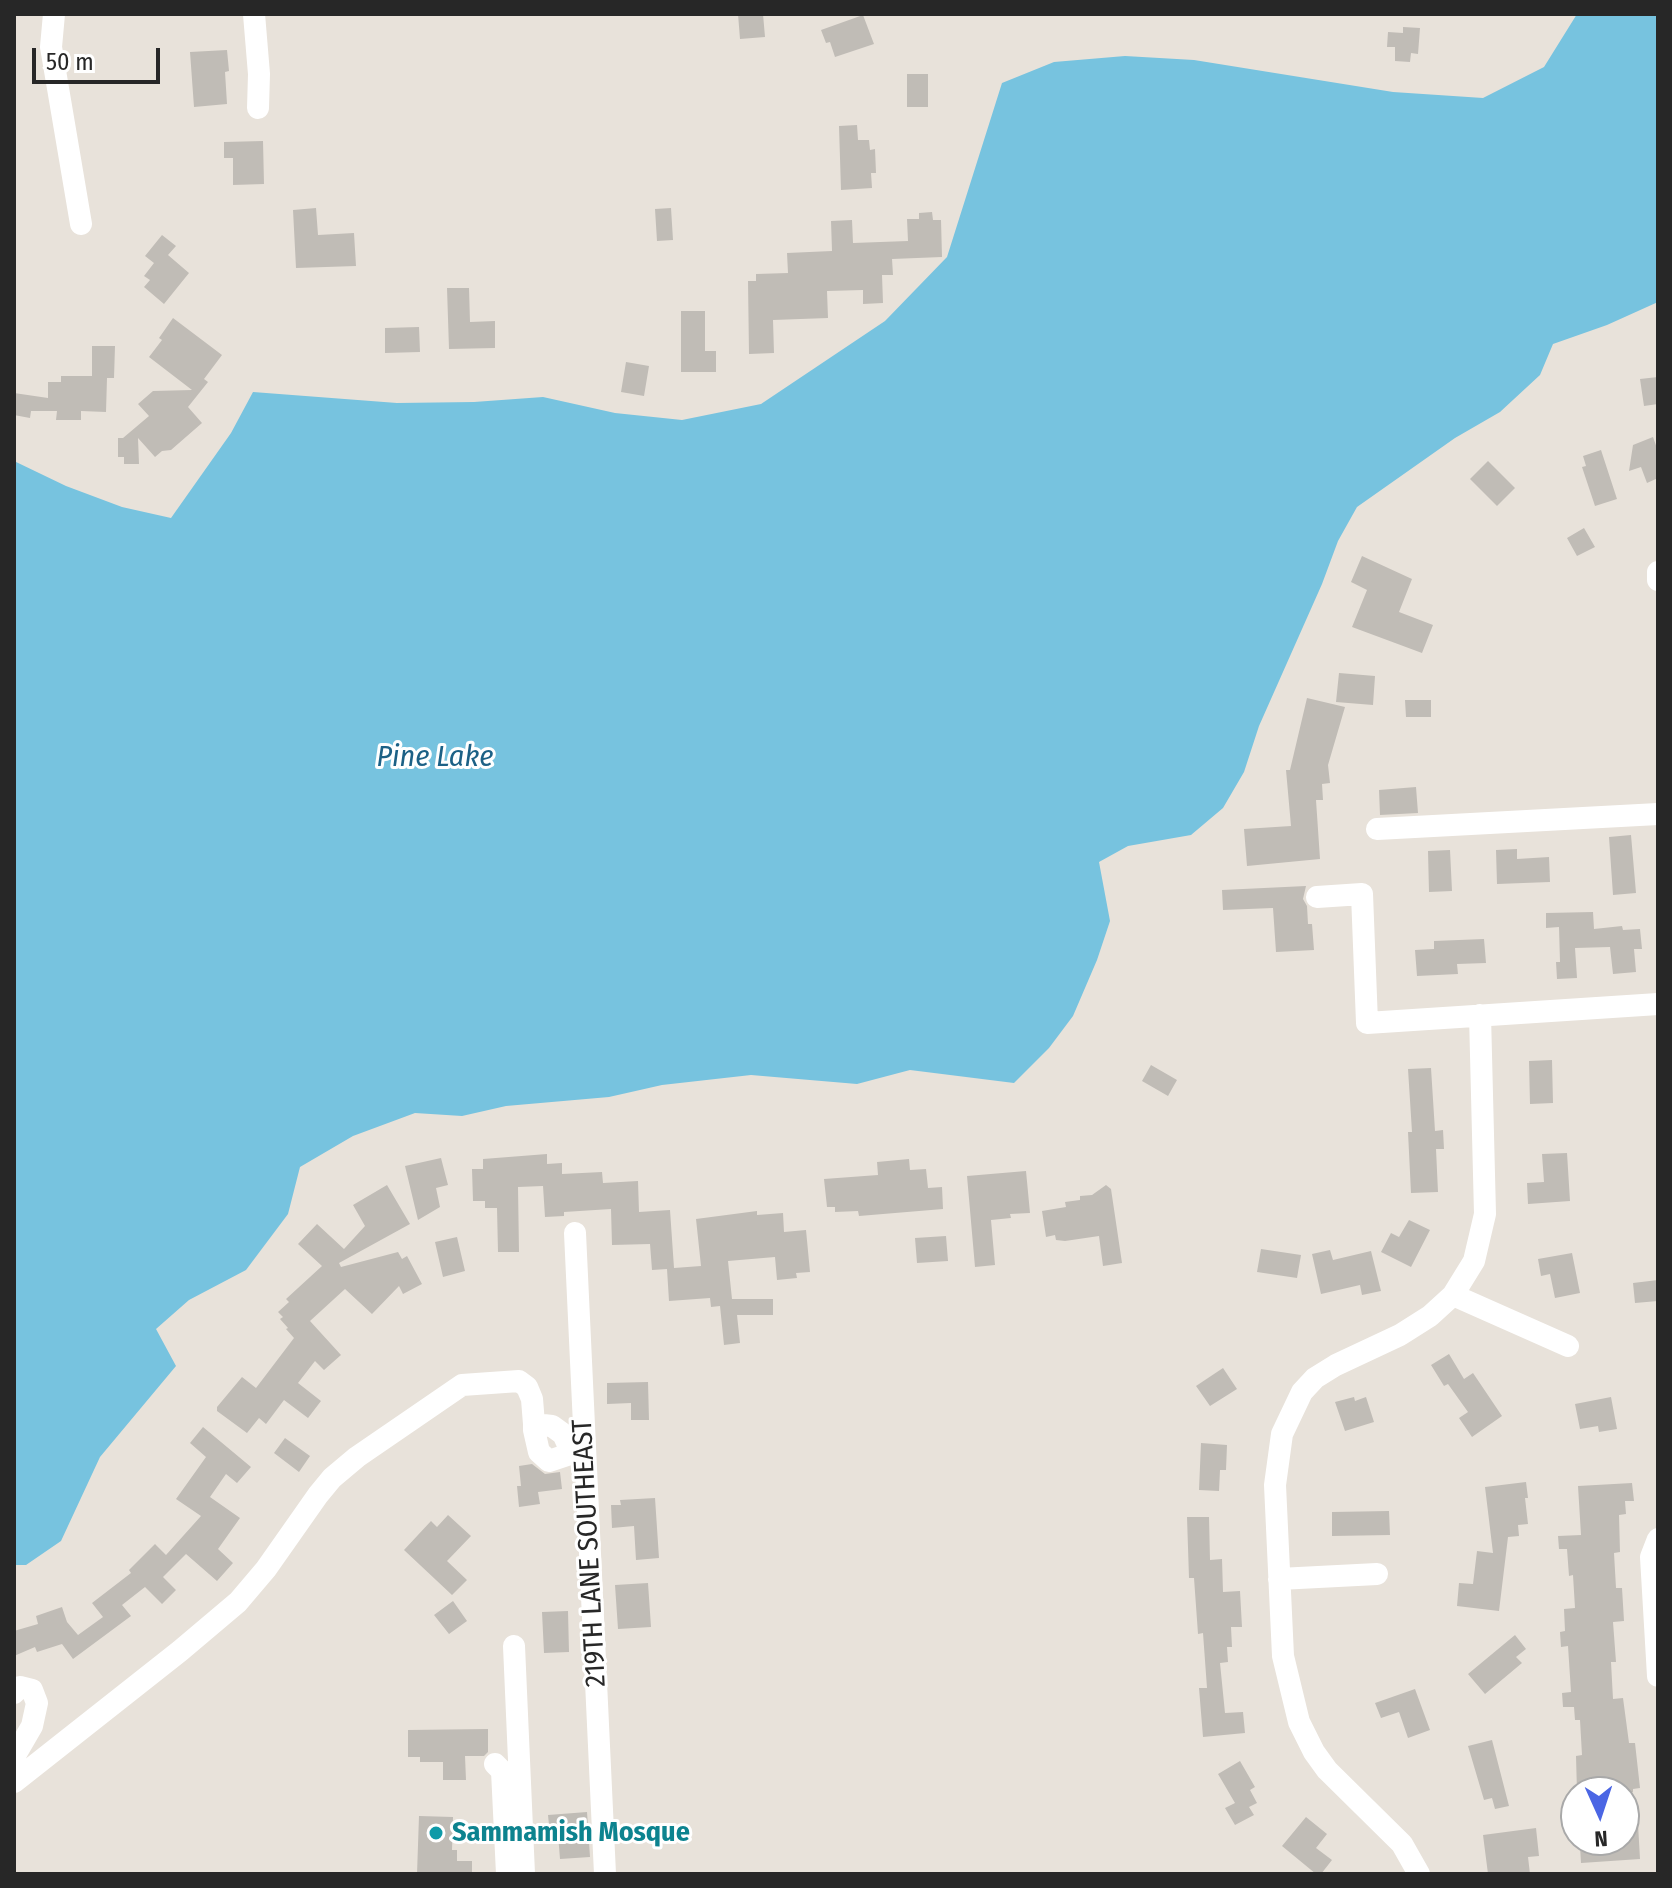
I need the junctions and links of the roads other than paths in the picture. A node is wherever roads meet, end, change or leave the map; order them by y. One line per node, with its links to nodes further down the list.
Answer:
1 (54, 14): 4 (street)
2 (254, 14): 3 (street)
3 (258, 108)
4 (81, 224)
5 (1658, 572): 6 (street)
6 (1658, 580)
7 (1658, 814): 8 (street)
8 (1377, 829)
9 (1317, 897): 11 (street)
10 (1658, 1004): 11 (street)
11 (1480, 1015): 13 (street)
12 (575, 1233): 27 (street, 219TH LANE SOUTHEAST)
13 (1453, 1295): 14 (street); 18 (street)
14 (1568, 1346)
15 (534, 1424): 24 (street)
16 (1658, 1539): 20 (street)
17 (1377, 1574): 18 (street)
18 (1279, 1579): 28 (street)
19 (514, 1646): 26 (street)
20 (1658, 1676)
21 (14, 1693): 22 (street)
22 (14, 1757)
23 (495, 1764): 25 (street)
24 (14, 1782)
25 (507, 1874)
26 (524, 1874)
27 (605, 1874)
28 (1419, 1874)

